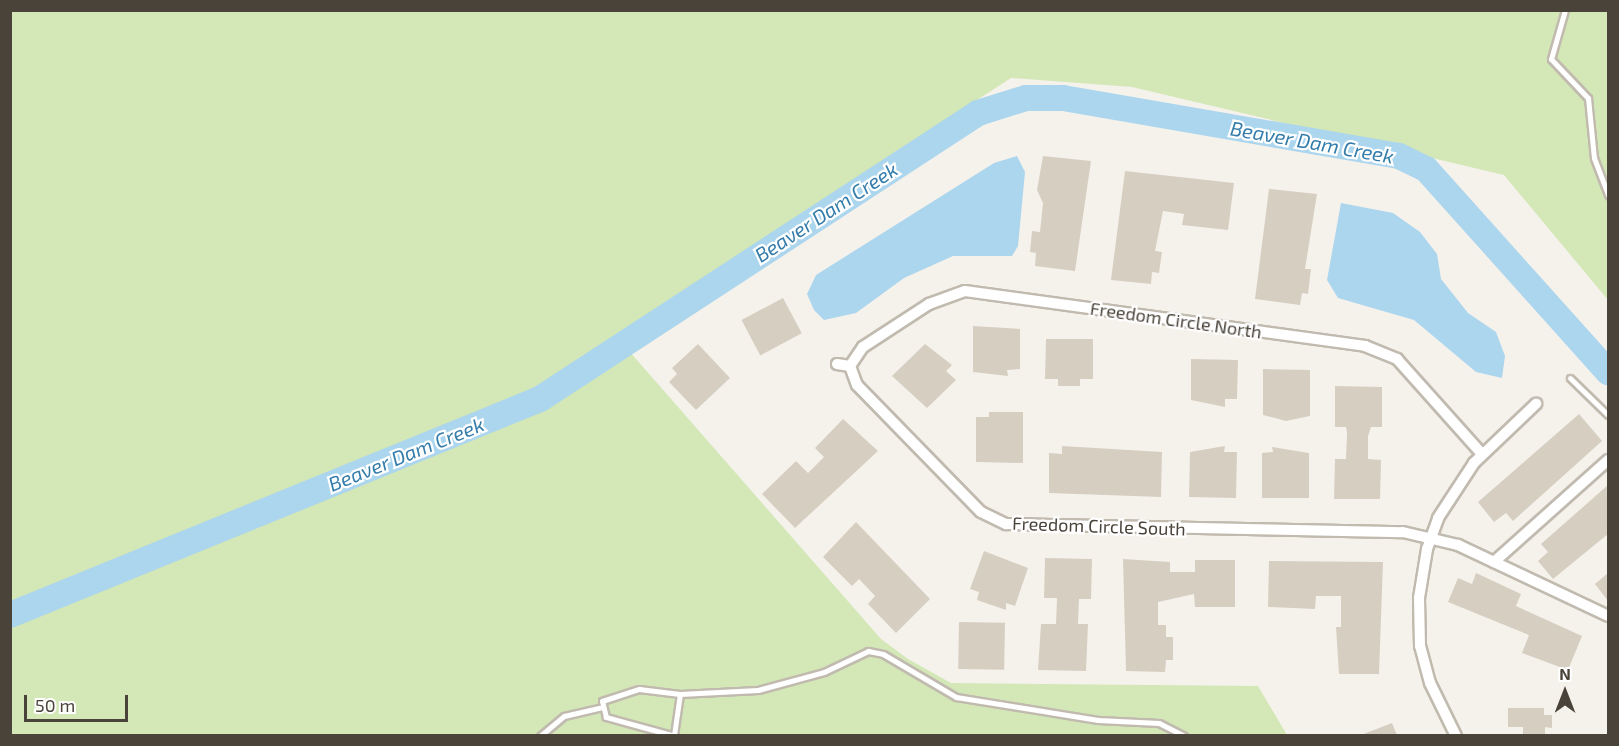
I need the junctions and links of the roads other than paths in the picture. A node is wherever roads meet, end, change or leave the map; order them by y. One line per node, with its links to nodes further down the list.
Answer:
1 (1565, 10): 2 (lane)
2 (1608, 195)
3 (837, 364): 4 (street)
4 (850, 366): 8 (street, Freedom Circle North); 10 (street, Freedom Circle South)
5 (1570, 378): 7 (lane)
6 (1536, 405): 8 (street)
7 (1608, 415)
8 (1482, 454): 10 (street)
9 (1608, 460): 11 (street)
10 (1431, 536): 11 (street); 18 (street)
11 (1494, 562): 12 (street)
12 (1608, 616)
13 (680, 694): 14 (lane); 16 (lane); 17 (lane)
14 (600, 708): 15 (lane); 16 (lane)
15 (540, 735)
16 (675, 735)
17 (1184, 735)
18 (1456, 735)

